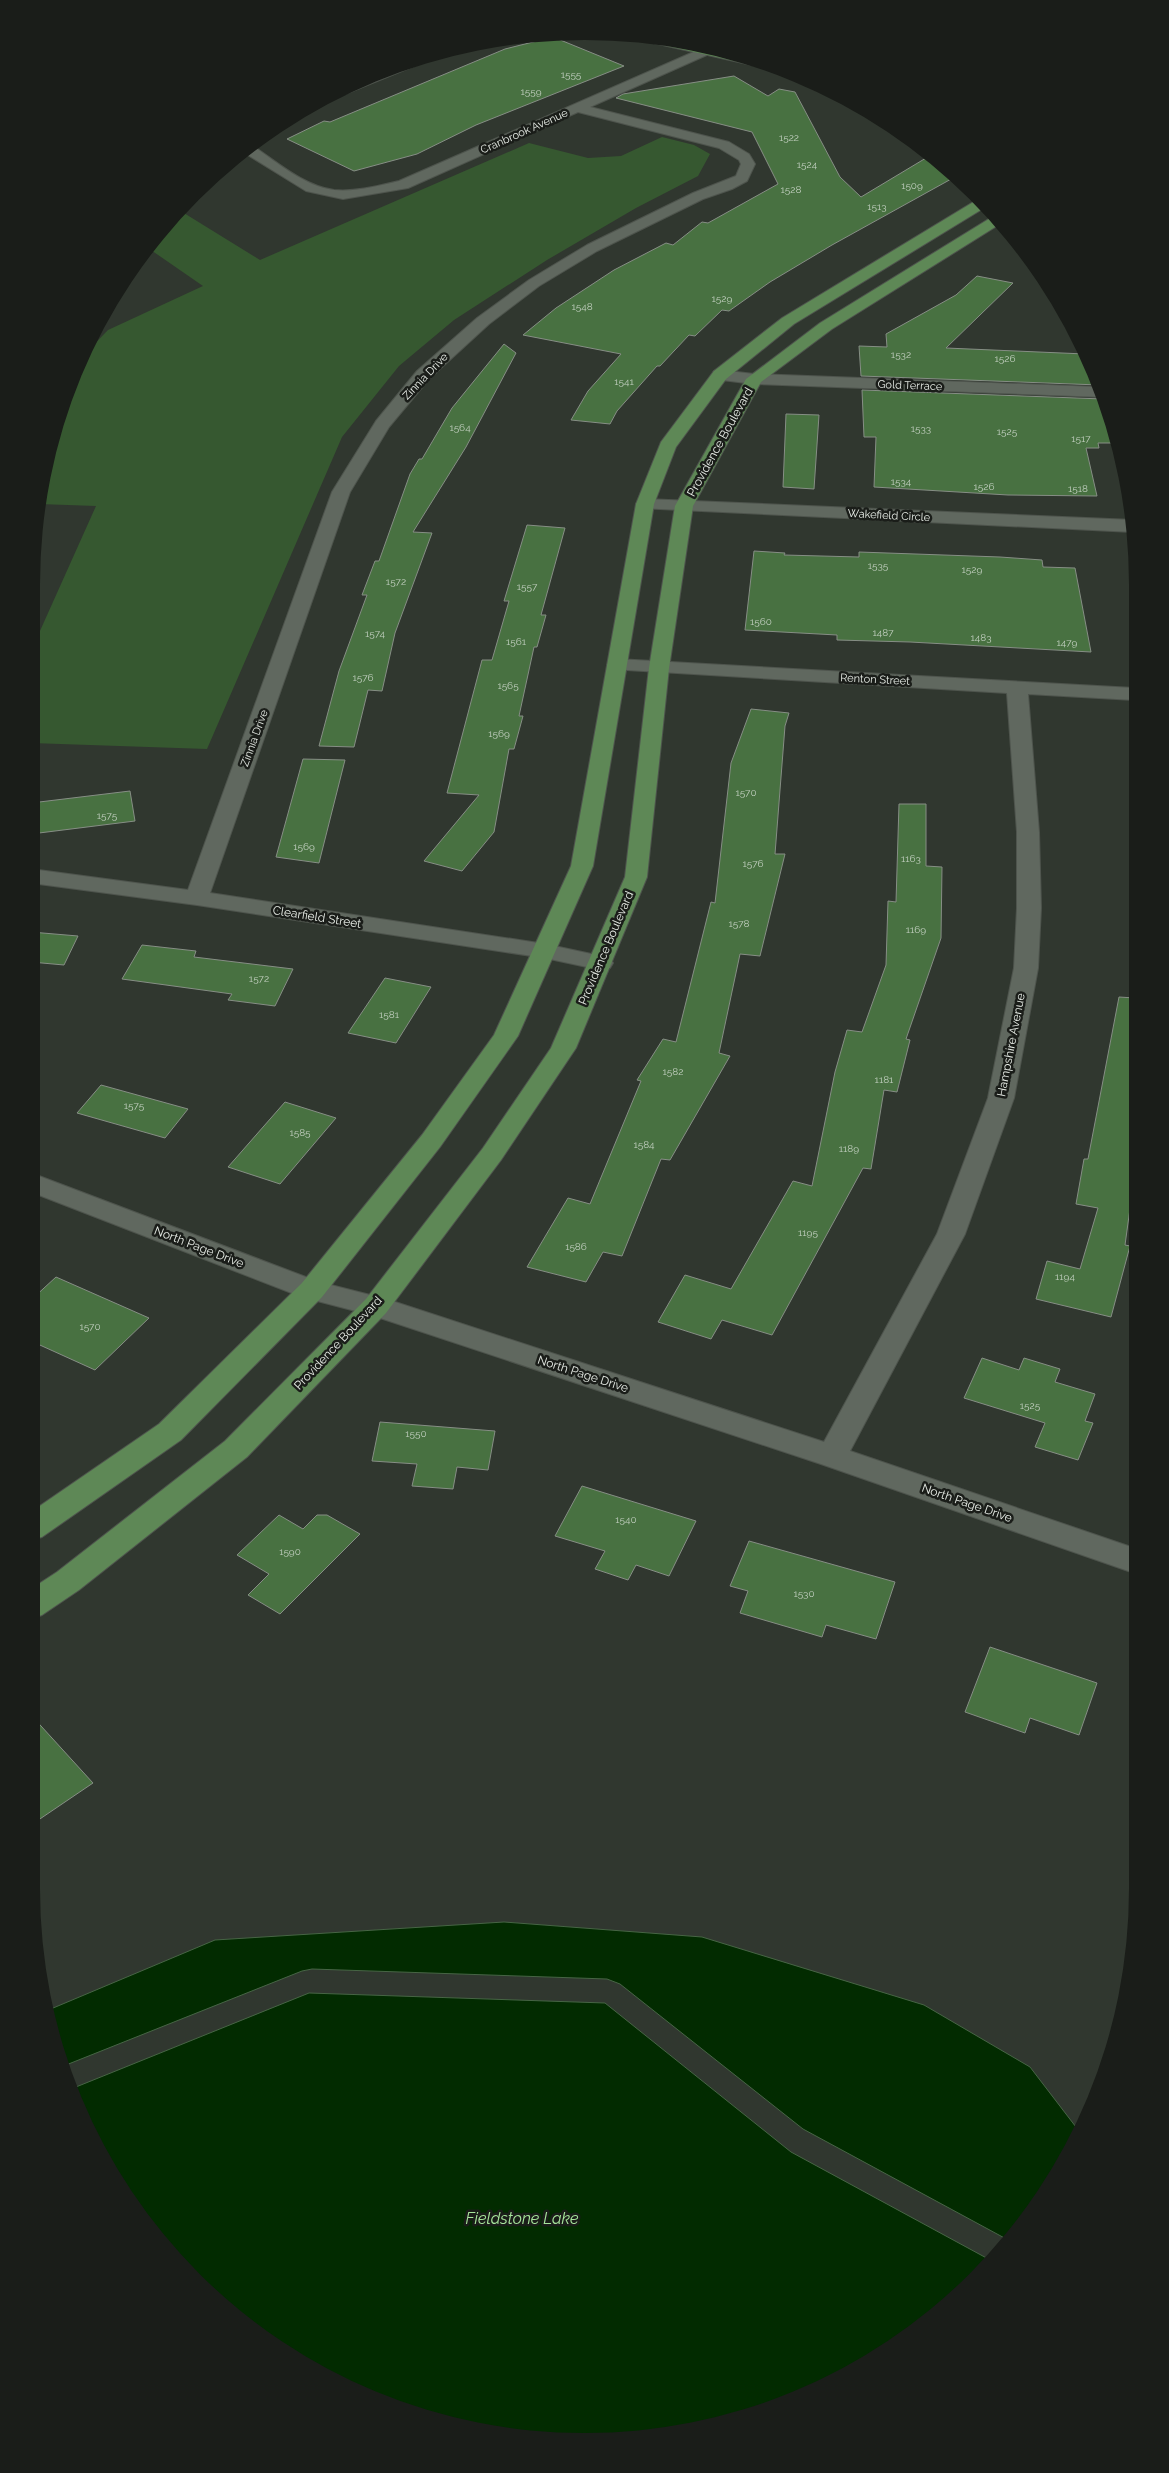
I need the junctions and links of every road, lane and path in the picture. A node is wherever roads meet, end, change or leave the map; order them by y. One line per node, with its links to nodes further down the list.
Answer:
1 (701, 53): 2 (street, Cranbrook Avenue)
2 (578, 108): 3 (street, Cranbrook Avenue); 17 (street, Zinnia Drive)
3 (254, 152)
4 (977, 206): 6 (main road)
5 (992, 223): 7 (main road, Providence Boulevard)
6 (720, 375): 7 (street, Gold Terrace); 9 (main road)
7 (754, 379): 8 (street, Gold Terrace); 10 (main road, Providence Boulevard)
8 (1094, 392)
9 (645, 504): 10 (street, Wakefield Circle); 12 (main road)
10 (684, 506): 11 (street, Wakefield Circle); 13 (main road, Providence Boulevard)
11 (1125, 526)
12 (617, 665): 13 (street, Renton Street); 18 (main road)
13 (659, 668): 14 (street, Renton Street); 19 (main road, Providence Boulevard)
14 (1017, 686): 15 (street, Renton Street); 23 (street, Hampshire Avenue)
15 (1129, 694)
16 (40, 877): 17 (street, Clearfield Street)
17 (197, 898): 18 (street, Clearfield Street)
18 (545, 952): 19 (street, Clearfield Street); 21 (main road)
19 (601, 962): 22 (main road, Providence Boulevard)
20 (40, 1185): 21 (street, North Page Drive)
21 (312, 1290): 22 (street, North Page Drive); 24 (main road)
22 (376, 1306): 23 (street, North Page Drive); 26 (main road, Providence Boulevard)
23 (832, 1456): 25 (street, North Page Drive)
24 (40, 1522)
25 (1129, 1559)
26 (40, 1600)

